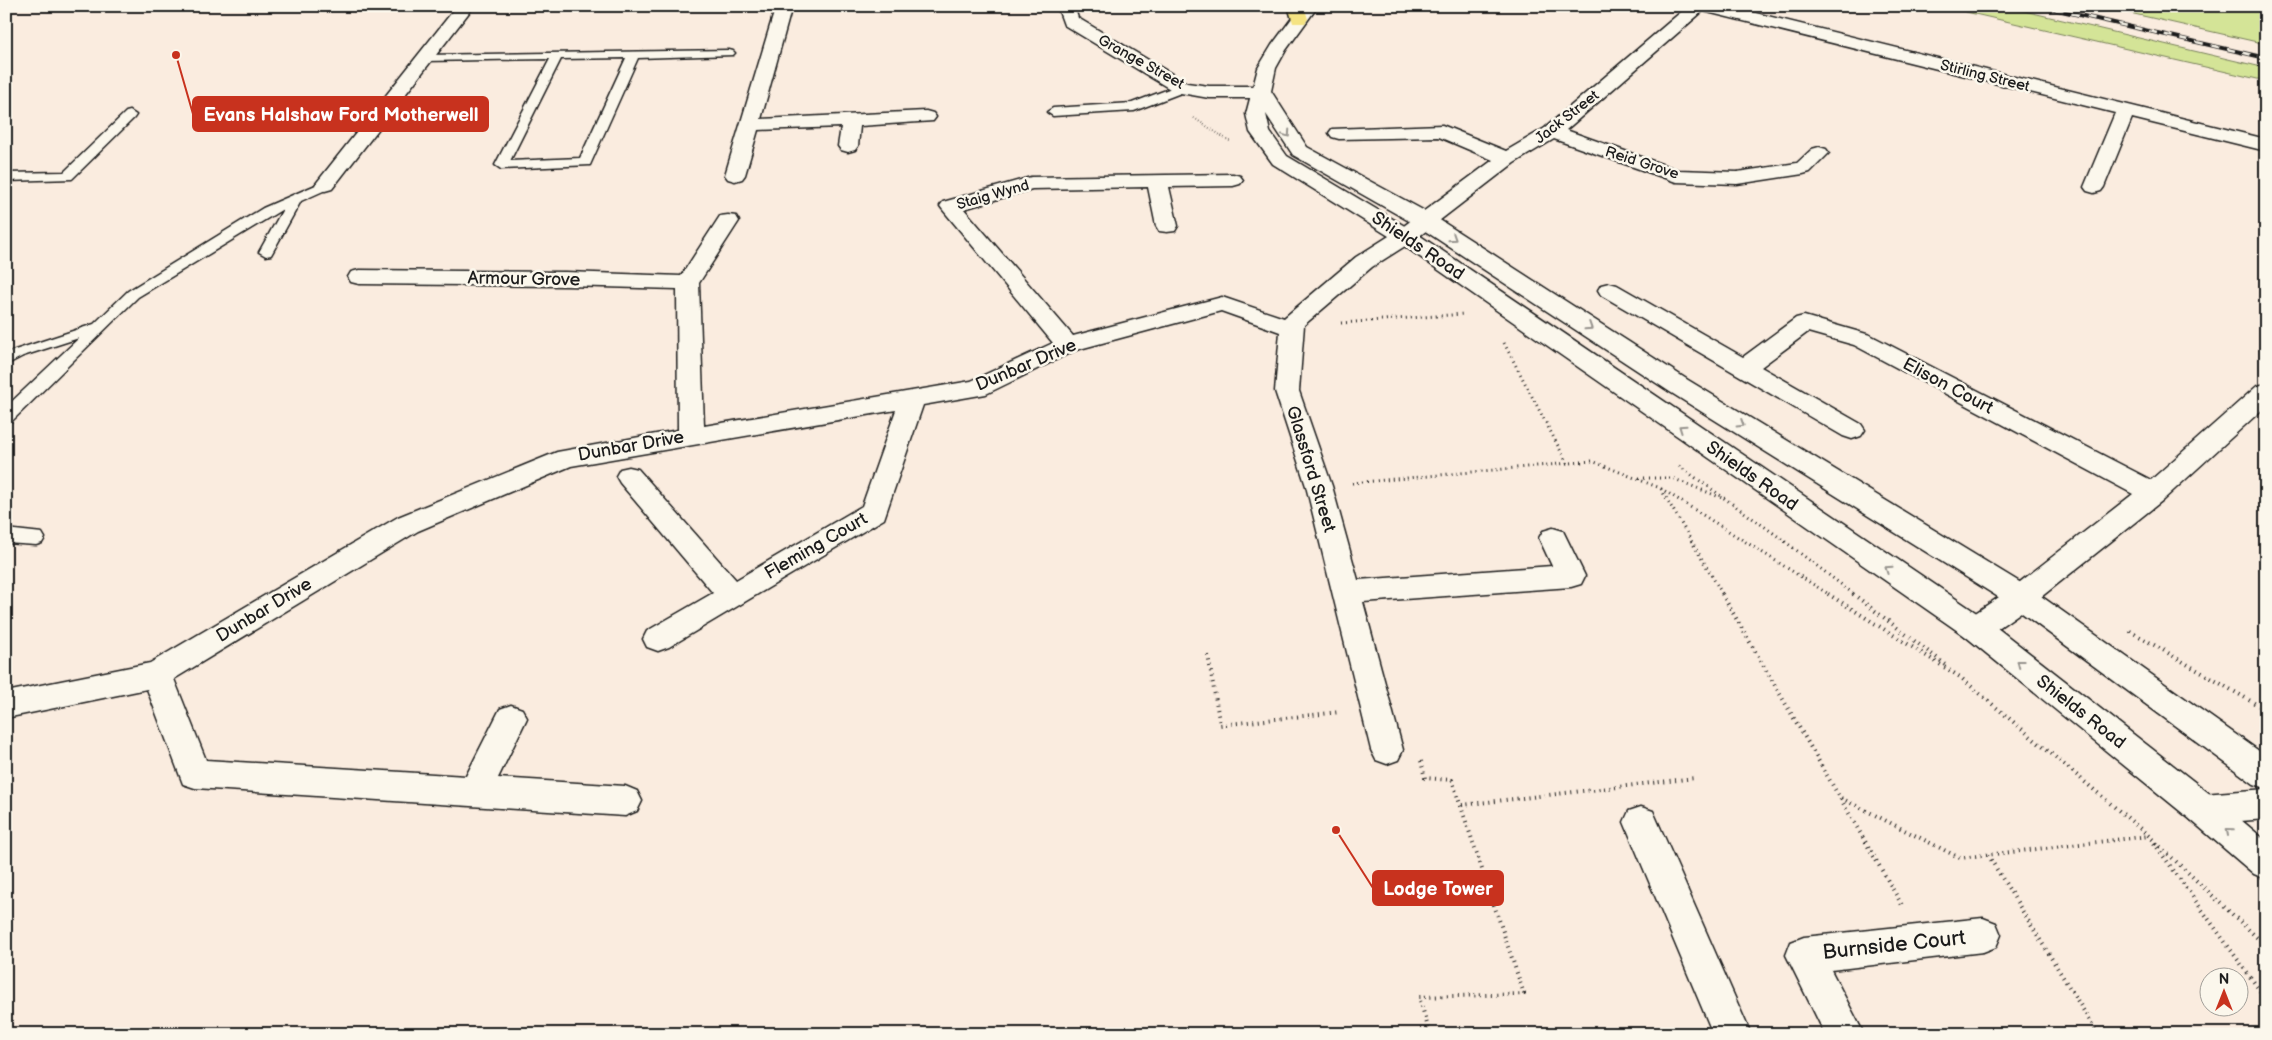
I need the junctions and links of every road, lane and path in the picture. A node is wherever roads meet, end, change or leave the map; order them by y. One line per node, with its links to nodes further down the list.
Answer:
1 (466, 6): 10 (street)
2 (784, 6): 18 (street)
3 (1065, 6): 11 (street, Grange Street)
4 (1698, 6): 19 (street, Jack Street)
5 (1704, 6): 13 (street, Stirling Street)
6 (1302, 11): 12 (street, Shields Road)
7 (729, 53): 8 (lane)
8 (634, 54): 9 (lane); 9 (lane)
9 (557, 56): 10 (lane)
10 (425, 58): 29 (street)
11 (1182, 88): 12 (street, Grange Street); 14 (lane)
12 (1262, 92): 34 (street, Shields Road)
13 (2126, 110): 21 (street, Stirling Street); 30 (street)
14 (1053, 112)
15 (130, 115): 26 (lane)
16 (926, 117): 17 (street)
17 (851, 120): 18 (street); 22 (street)
18 (749, 124): 25 (street)
19 (1552, 132): 23 (street, Reid Grove); 24 (street, Jack Street)
20 (1339, 133): 24 (street)
21 (2266, 145)
22 (848, 146)
23 (1818, 153)
24 (1507, 160): 34 (street, Jack Street)
25 (735, 174)
26 (6, 177)
27 (1233, 180): 28 (street, Staig Wynd)
28 (1158, 181): 33 (street); 43 (street, Staig Wynd)
29 (325, 186): 31 (lane)
30 (2094, 187)
31 (296, 198): 35 (lane); 40 (lane)
32 (728, 221): 37 (street)
33 (1167, 226)
34 (1414, 228): 41 (street); 63 (street, Shields Road, one-way to 63); 64 (street, Shields Road, one-way to 34)
35 (266, 252)
36 (359, 277): 37 (street, Armour Grove)
37 (688, 283): 50 (street)
38 (1610, 290): 45 (street)
39 (1468, 314): 41 (path)
40 (98, 326): 44 (lane); 48 (lane)
41 (1292, 326): 43 (street, Dunbar Drive); 54 (street, Glassford Street)
42 (1502, 340): 51 (path)
43 (1068, 345): 47 (street, Dunbar Drive)
44 (6, 360)
45 (1745, 367): 49 (street); 56 (street, Elison Court)
46 (2266, 392): 56 (street)
47 (913, 398): 50 (street, Dunbar Drive); 62 (street, Fleming Court)
48 (6, 417)
49 (1852, 430)
50 (691, 436): 68 (street, Dunbar Drive)
51 (1567, 463): 53 (path); 54 (path)
52 (629, 476): 62 (street)
53 (1636, 478): 55 (path); 57 (path)
54 (1319, 486): 61 (street, Glassford Street)
55 (1660, 488): 78 (path); 84 (path)
56 (2153, 493): 63 (street)
57 (1728, 500)
58 (6, 536): 59 (lane)
59 (36, 538)
60 (1553, 538): 61 (street)
61 (1346, 592): 70 (street, Glassford Street)
62 (732, 595): 66 (street, Fleming Court)
63 (2021, 597): 64 (street); 75 (street, Shields Road)
64 (1976, 628): 82 (street, Shields Road, one-way to 64)
65 (2128, 630): 71 (path)
66 (658, 639)
67 (1208, 655): 70 (path)
68 (157, 674): 69 (street, Dunbar Drive); 77 (street)
69 (6, 705)
70 (1377, 708): 73 (street, Glassford Street)
71 (2266, 710)
72 (511, 718): 77 (street)
73 (1387, 750)
74 (1418, 752): 81 (path)
75 (2266, 774)
76 (1695, 778): 81 (path)
77 (475, 792): 79 (street)
78 (1841, 798): 85 (path); 87 (path)
79 (625, 801)
80 (2266, 804): 82 (street)
81 (1462, 805): 91 (path)
82 (2203, 809): 86 (street, Shields Road, one-way to 82)
83 (1642, 822): 92 (street)
84 (2149, 836): 85 (path); 89 (path); 90 (path)
85 (1988, 855): 94 (path)
86 (2266, 863)
87 (1903, 908)
88 (1982, 935): 93 (street, Burnside Court)
89 (2266, 946)
90 (2266, 999)
91 (1430, 1034)
92 (1732, 1034)
93 (1846, 1034)
94 (2098, 1034)

